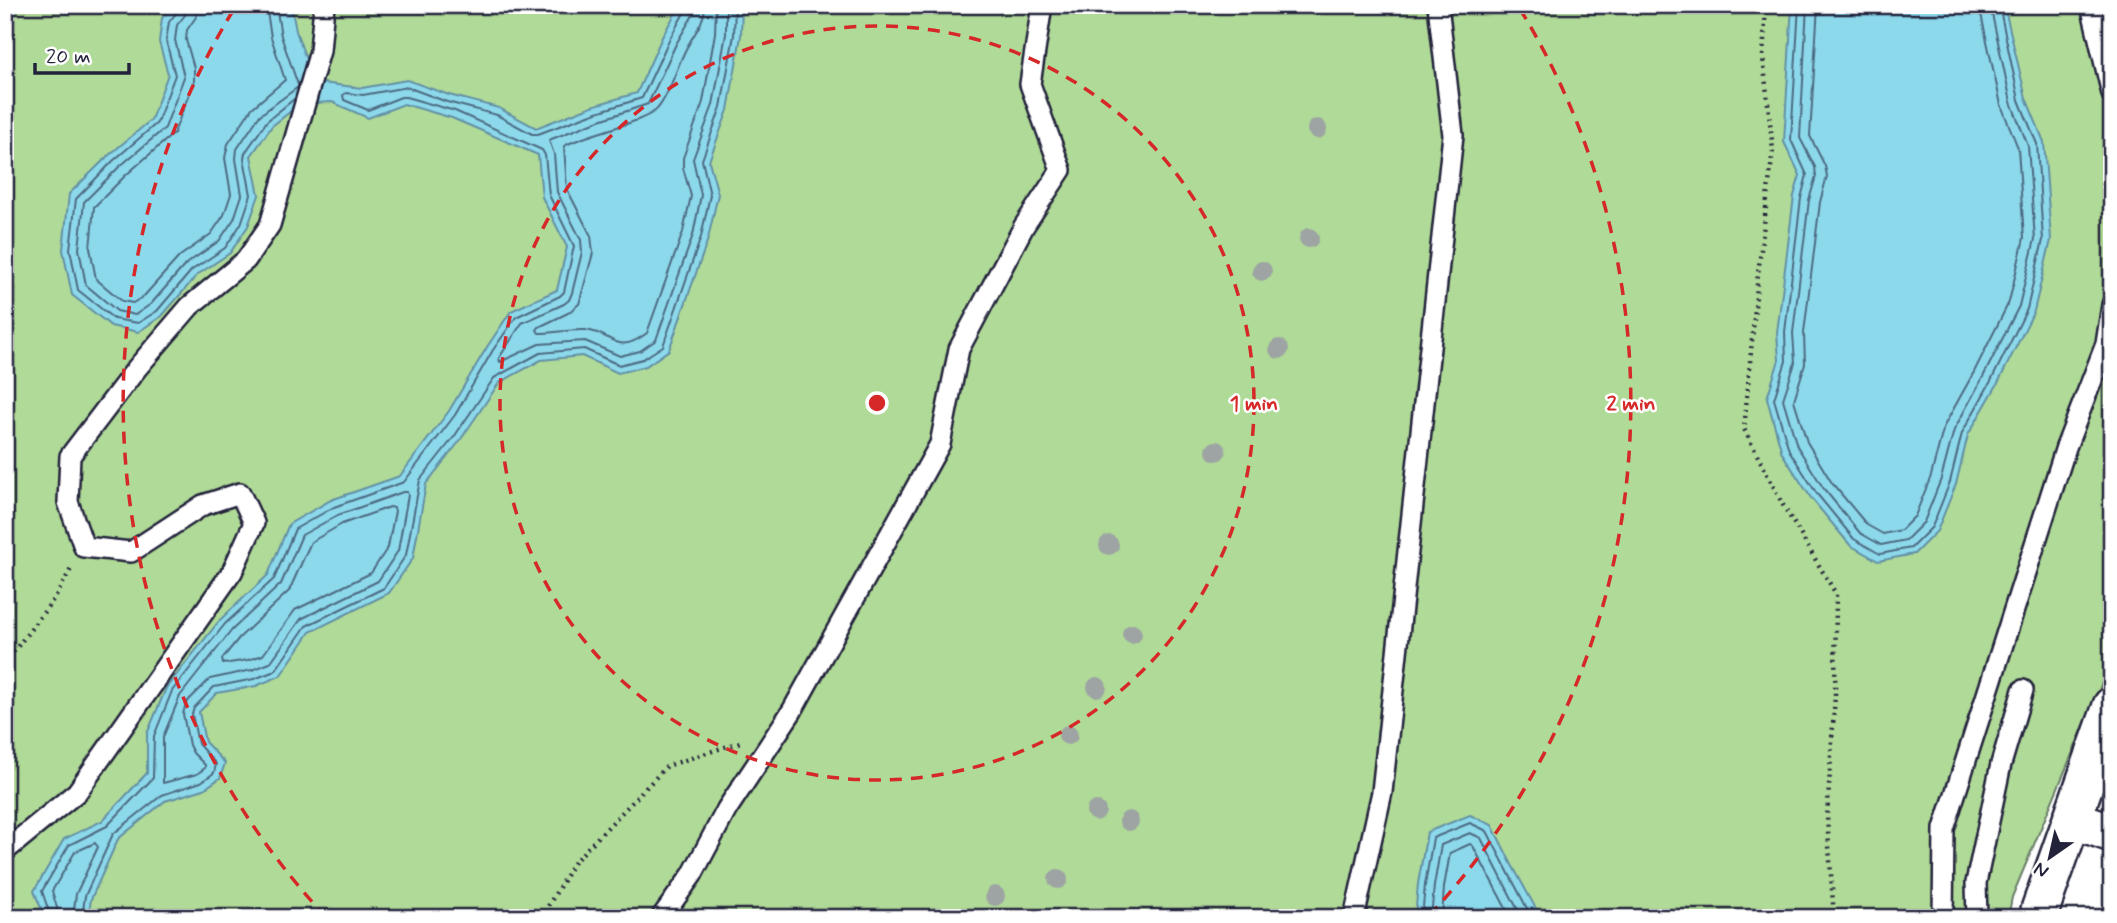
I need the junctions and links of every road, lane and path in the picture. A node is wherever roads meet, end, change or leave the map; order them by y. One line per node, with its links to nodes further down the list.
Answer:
1 (324, 5): 8 (lane)
2 (1042, 5): 12 (lane)
3 (1438, 5): 18 (lane)
4 (1766, 5): 19 (path)
5 (2091, 5): 6 (lane)
6 (2112, 93)
7 (2112, 305): 20 (lane)
8 (84, 547): 9 (path); 15 (lane)
9 (5, 663)
10 (2023, 690): 21 (lane)
11 (2112, 706): 13 (street)
12 (780, 729): 16 (path); 17 (lane)
13 (2072, 819): 14 (street); 22 (street)
14 (2112, 833)
15 (5, 851)
16 (541, 918)
17 (661, 918)
18 (1354, 918)
19 (1835, 918)
20 (1943, 918)
21 (1977, 918)
22 (2040, 918)

